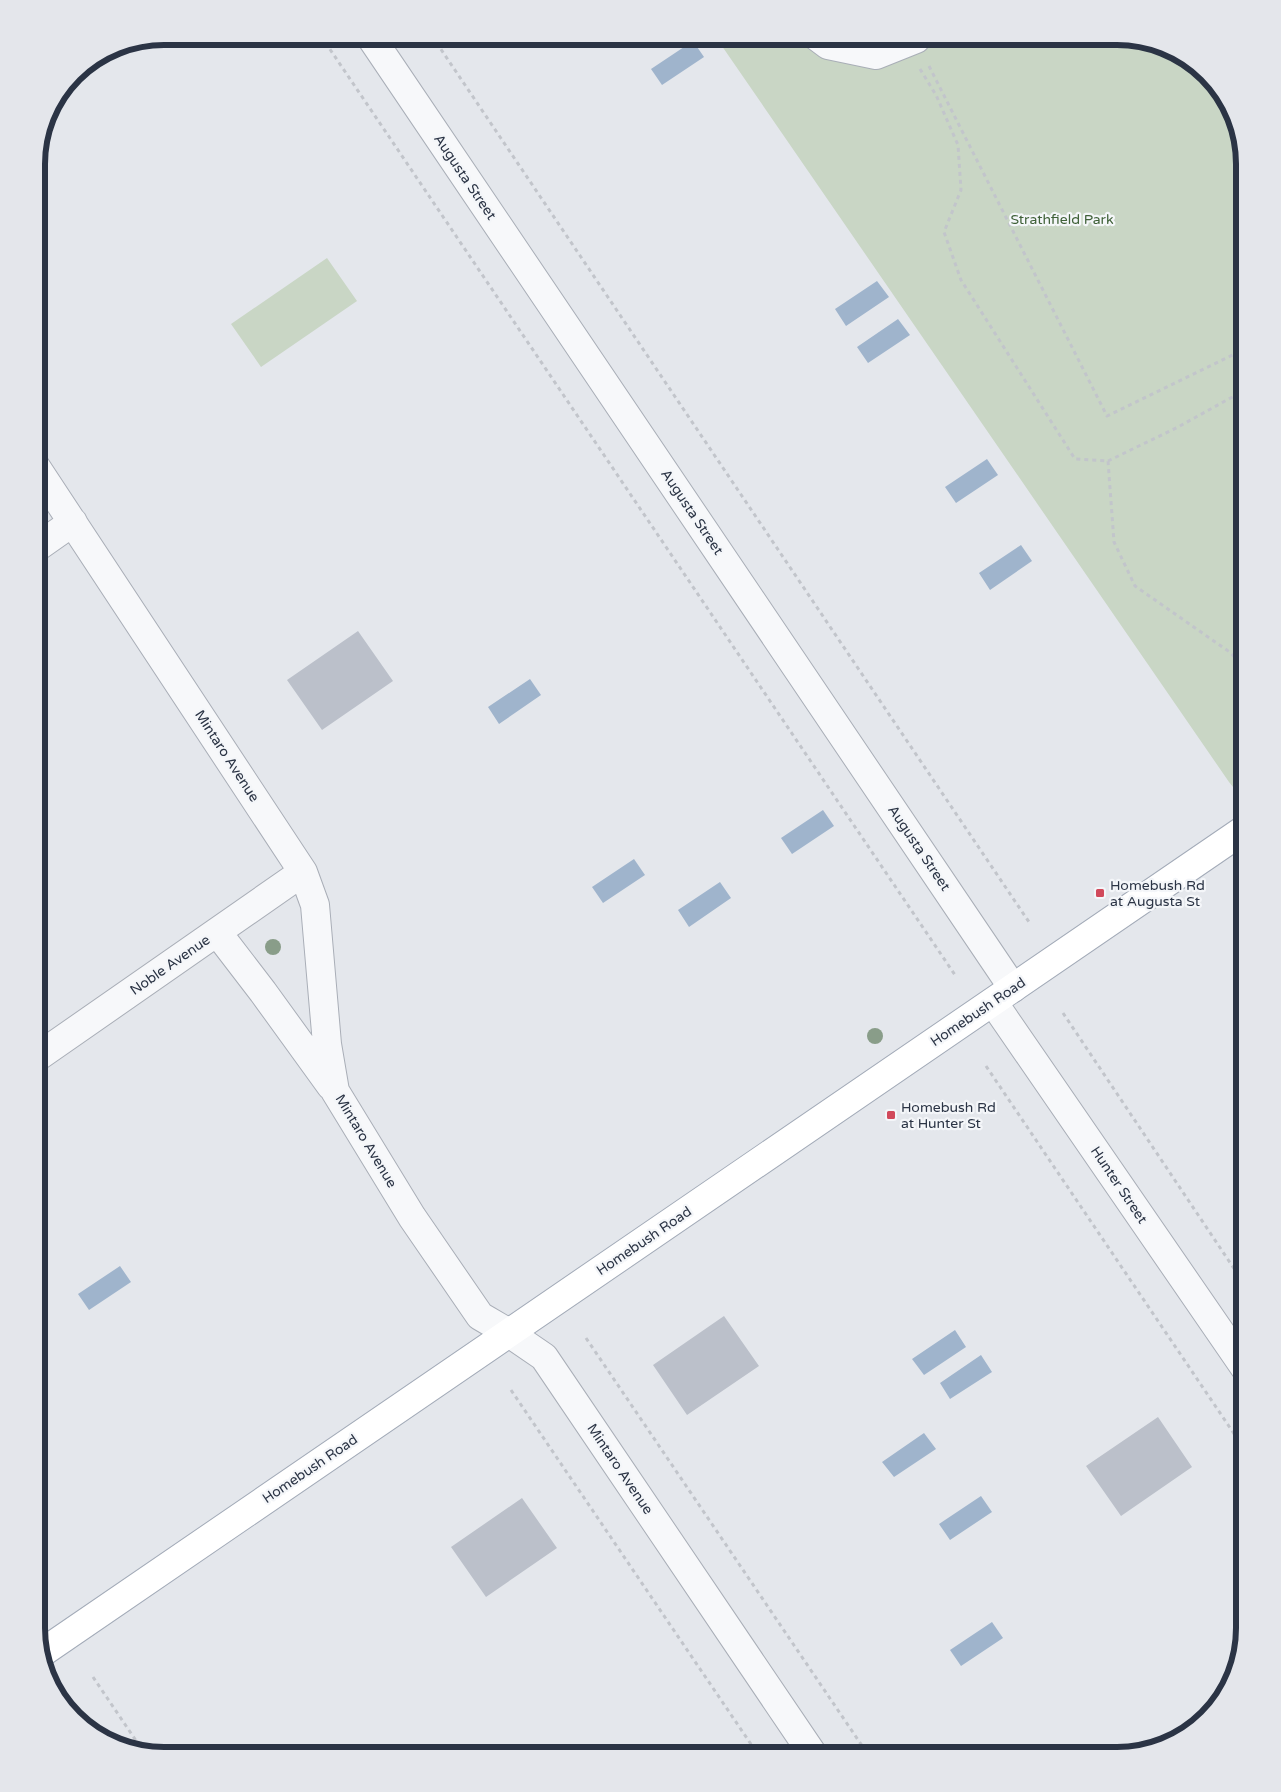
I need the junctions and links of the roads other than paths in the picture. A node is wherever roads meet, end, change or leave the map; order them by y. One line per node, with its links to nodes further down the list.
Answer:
1 (376, 45): 10 (street, Augusta Street)
2 (828, 45): 3 (street)
3 (900, 45)
4 (45, 480): 5 (street, Mintaro Avenue)
5 (73, 522): 6 (street); 8 (street, Mintaro Avenue)
6 (45, 542)
7 (1236, 835): 10 (main road, Homebush Road)
8 (303, 872): 9 (street, Noble Avenue); 12 (street, Mintaro Avenue)
9 (217, 932): 11 (street, Noble Avenue); 12 (street)
10 (1003, 995): 13 (main road, Homebush Road); 14 (street, Hunter Street)
11 (45, 1052)
12 (335, 1091): 13 (street, Mintaro Avenue)
13 (509, 1333): 15 (main road, Homebush Road); 16 (street, Mintaro Avenue)
14 (1236, 1354)
15 (47, 1649)
16 (808, 1747)

